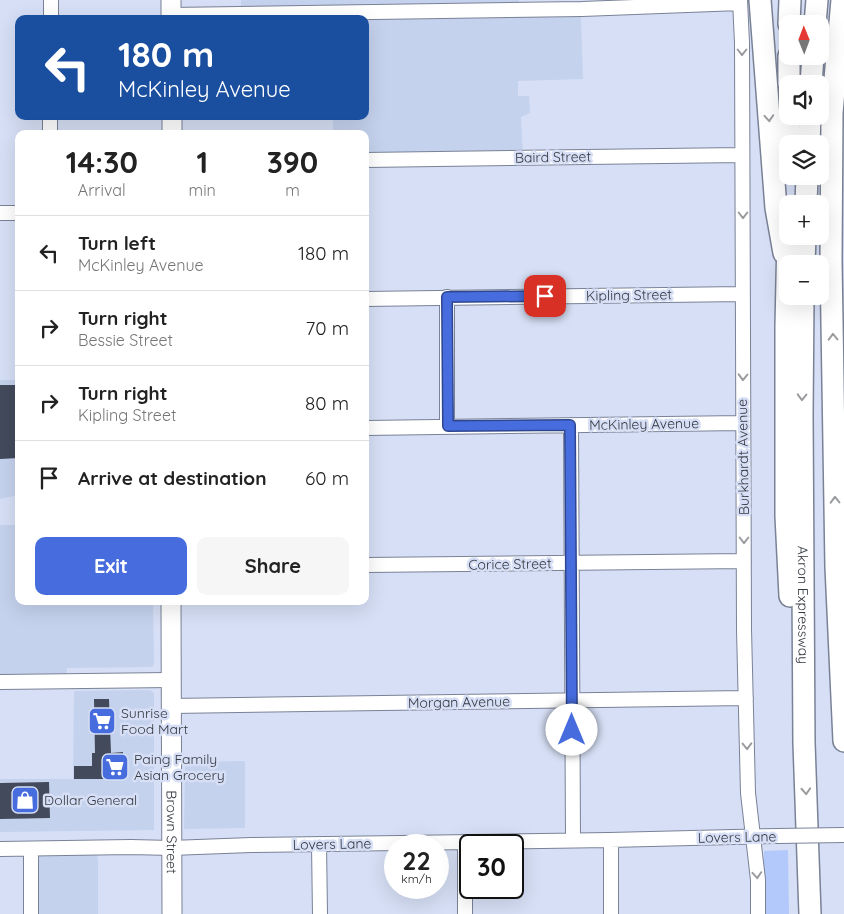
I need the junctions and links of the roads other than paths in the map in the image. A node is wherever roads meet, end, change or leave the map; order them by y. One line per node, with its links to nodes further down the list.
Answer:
1 (51, 0): 7 (street)
2 (790, 0): 8 (highway)
3 (817, 0): 9 (highway)
4 (842, 0): 16 (highway)
5 (747, 1): 6 (street); 11 (street, Burkhardt Avenue, one-way to 11); 15 (highway, one-way to 15)
6 (171, 11)
7 (51, 15)
8 (789, 15)
9 (816, 15)
10 (844, 148): 16 (highway)
11 (741, 155): 12 (street, Baird Street); 17 (street, Burkhardt Avenue, one-way to 17)
12 (369, 160)
13 (0, 213): 14 (street)
14 (15, 213)
15 (784, 255)
16 (831, 261): 35 (highway, one-way to 16)
17 (743, 294): 18 (street, Kipling Street); 22 (street, Burkhardt Avenue, one-way to 22)
18 (447, 297): 19 (street, Kipling Street); 24 (street)
19 (369, 299)
20 (787, 305): 36 (highway)
21 (803, 305): 36 (highway, Akron Expressway, one-way to 36)
22 (743, 423): 23 (street, McKinley Avenue); 26 (street, Burkhardt Avenue, one-way to 26)
23 (570, 425): 24 (street, McKinley Avenue); 27 (street)
24 (448, 426): 25 (street, McKinley Avenue)
25 (369, 428)
26 (744, 561): 27 (street, Corice Street); 32 (street, Burkhardt Avenue)
27 (571, 563): 28 (street, Corice Street); 33 (street)
28 (369, 565)
29 (171, 605): 30 (main road, Brown Street)
30 (171, 680): 31 (street); 34 (main road, Brown Street)
31 (0, 682)
32 (746, 695): 33 (street, Morgan Avenue); 38 (street, Burkhardt Avenue, one-way to 38)
33 (572, 700): 34 (street, Morgan Avenue); 39 (street)
34 (172, 706): 44 (main road, Brown Street)
35 (844, 741)
36 (804, 743): 54 (highway, Akron Expressway, one-way to 54)
37 (844, 835): 38 (street, Lovers Lane, bridge)
38 (754, 836): 40 (street, Lovers Lane); 53 (street, Burkhardt Avenue, one-way to 53)
39 (573, 840): 40 (street, Lovers Lane); 41 (street, Lovers Lane)
40 (612, 840): 52 (street)
41 (524, 841)
42 (459, 843): 43 (street, Lovers Lane)
43 (320, 844): 44 (street, Lovers Lane); 50 (street)
44 (171, 848): 46 (street, Lovers Lane); 49 (main road, Brown Street)
45 (0, 849): 46 (street, Lovers Lane)
46 (31, 849): 48 (street)
47 (465, 899): 51 (street)
48 (31, 914)
49 (172, 914)
50 (320, 914)
51 (465, 914)
52 (611, 914)
53 (758, 914)
54 (810, 914)

